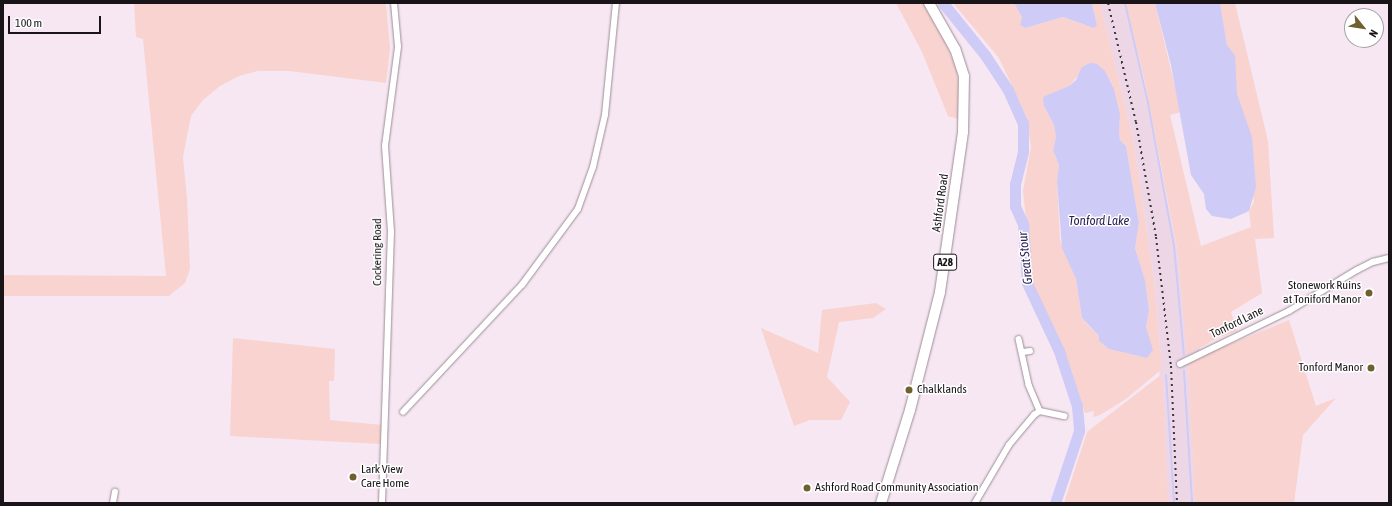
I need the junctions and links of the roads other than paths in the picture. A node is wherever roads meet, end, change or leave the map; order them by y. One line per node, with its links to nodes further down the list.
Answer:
1 (394, 3): 14 (street, Cockering Road)
2 (616, 3): 9 (street)
3 (930, 3): 15 (highway, Ashford Road / A28)
4 (1389, 258): 8 (street, Tonford Lane)
5 (1019, 339): 6 (street)
6 (1023, 352): 7 (street); 10 (street)
7 (1030, 352)
8 (1180, 364)
9 (403, 412)
10 (1040, 412): 11 (street); 16 (street)
11 (1064, 416)
12 (116, 492): 13 (street)
13 (113, 503)
14 (382, 503)
15 (881, 503)
16 (975, 503)

